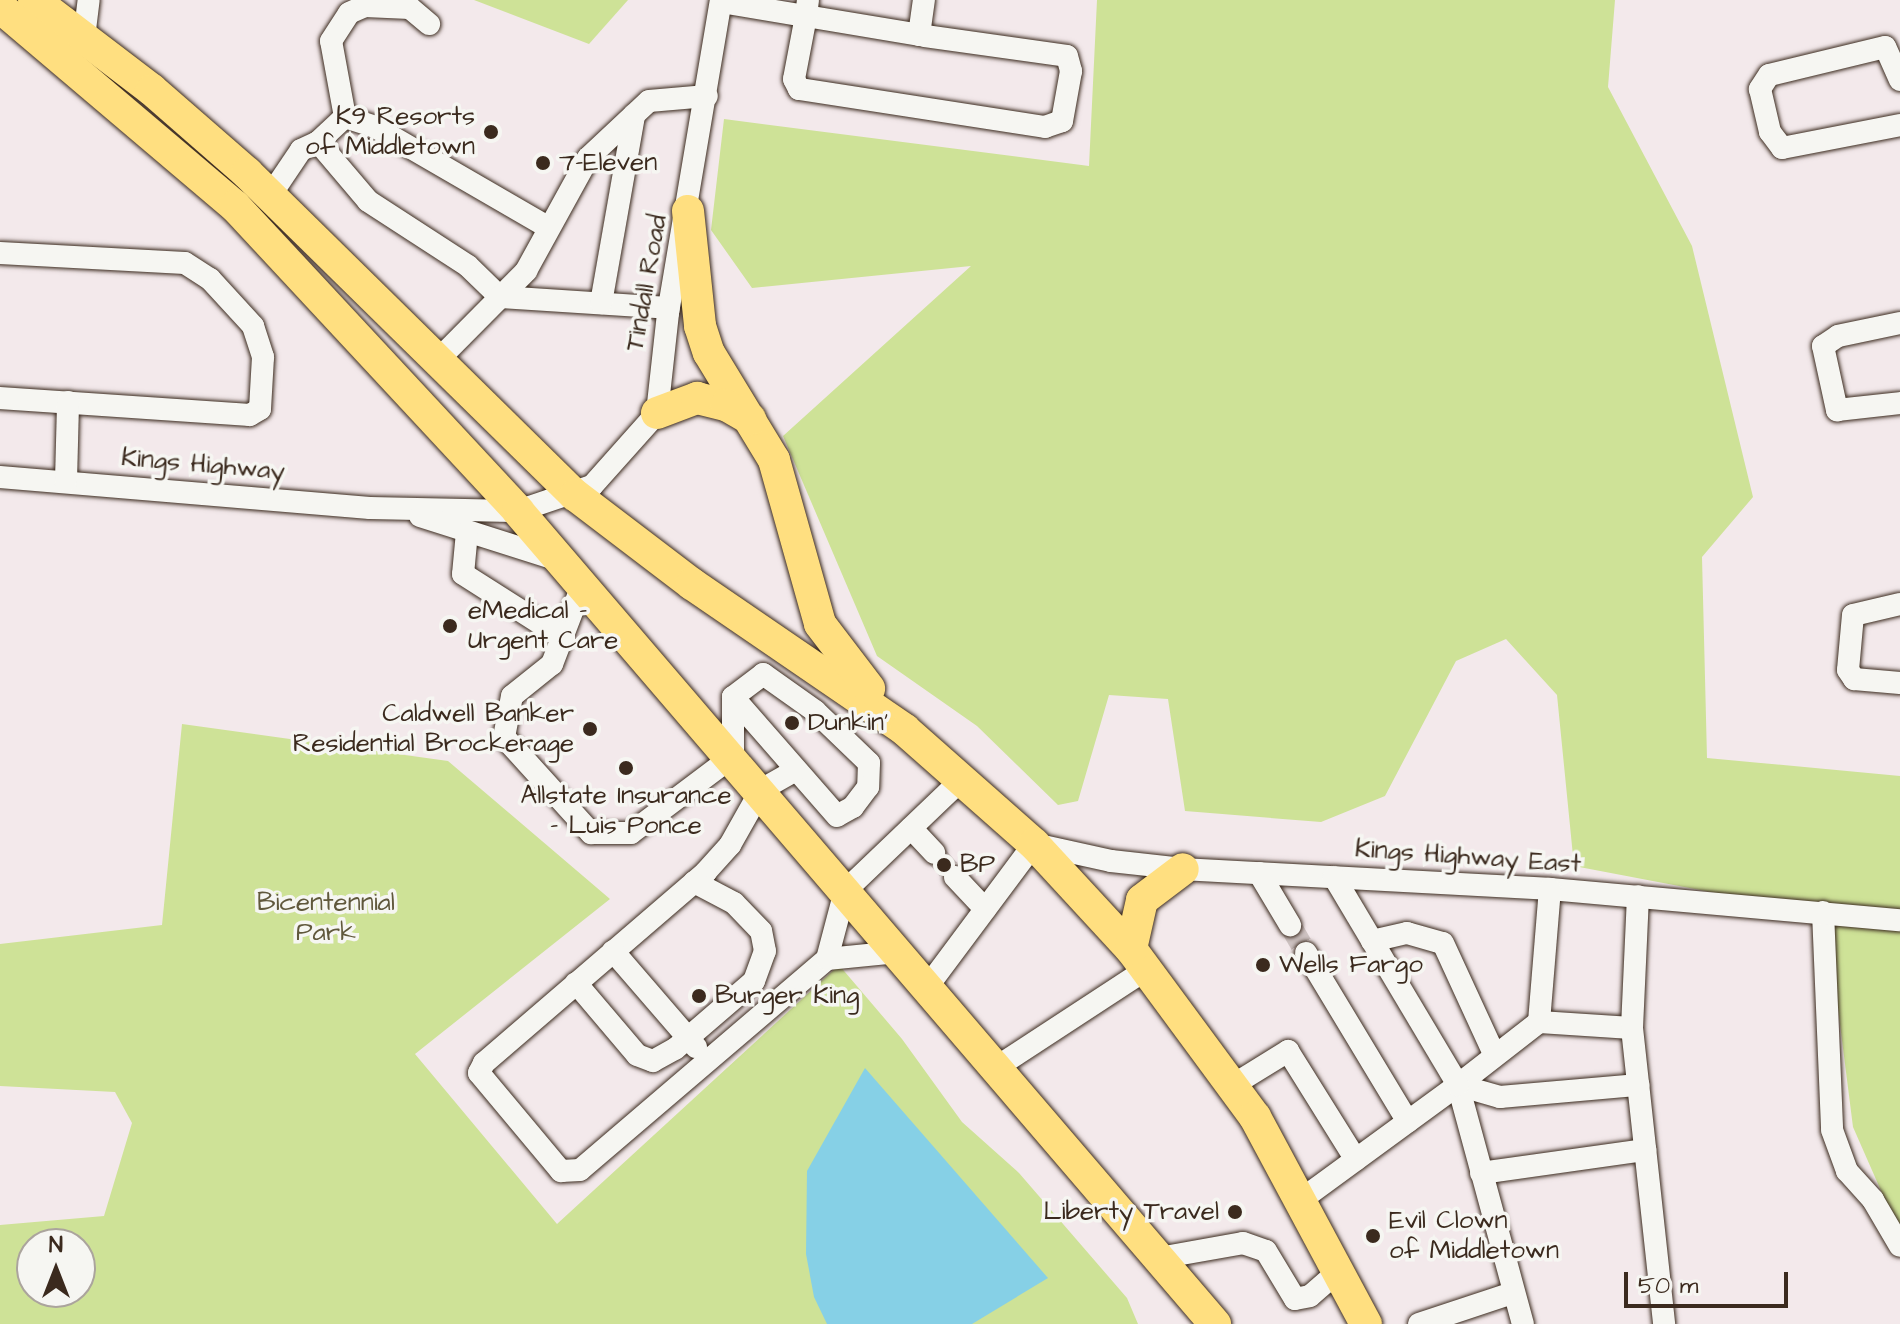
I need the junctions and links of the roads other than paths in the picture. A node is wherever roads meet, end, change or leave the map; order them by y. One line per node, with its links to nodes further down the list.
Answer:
1 (34, 0): 9 (highway)
2 (89, 0): 9 (street)
3 (924, 0): 8 (street)
4 (721, 1): 6 (street); 11 (street, Tindall Road)
5 (0, 7): 34 (highway)
6 (807, 8): 8 (street); 8 (street)
7 (429, 24): 13 (street)
8 (919, 35)
9 (84, 38): 16 (highway)
10 (1900, 80): 14 (street)
11 (707, 96): 12 (street); 17 (street, Tindall Road)
12 (634, 115): 18 (street); 21 (street)
13 (345, 117): 15 (street); 18 (street)
14 (1900, 125)
15 (318, 142): 16 (street); 20 (street)
16 (270, 196): 24 (highway)
17 (688, 211): 22 (street, Tindall Road); 29 (highway)
18 (549, 228): 20 (street)
19 (0, 253): 26 (street)
20 (500, 297): 21 (street); 24 (street)
21 (601, 303): 22 (street)
22 (669, 308): 28 (street, Tindall Road)
23 (1900, 323): 27 (street)
24 (437, 361): 32 (highway)
25 (0, 398): 26 (street)
26 (68, 402): 31 (street)
27 (1900, 403)
28 (657, 413): 29 (highway); 32 (street)
29 (750, 419): 43 (highway)
30 (0, 477): 31 (street, Kings Highway)
31 (66, 481): 33 (street, Kings Highway)
32 (575, 495): 34 (street, Kings Highway); 40 (highway)
33 (400, 509): 34 (street, Kings Highway); 35 (street, Kings Highway)
34 (518, 511): 36 (highway)
35 (467, 532): 36 (street, Kings Highway); 38 (street)
36 (574, 573): 38 (street); 44 (highway)
37 (1900, 604): 39 (street)
38 (562, 637): 44 (street)
39 (1900, 683)
40 (847, 686): 42 (street); 43 (highway)
41 (733, 697): 42 (street); 44 (street); 45 (street)
42 (815, 711): 45 (street)
43 (905, 730): 46 (highway)
44 (733, 756): 47 (highway)
45 (796, 770): 47 (street)
46 (961, 780): 48 (street); 49 (highway)
47 (761, 790): 55 (street); 57 (highway)
48 (911, 828): 50 (street); 57 (street)
49 (1034, 844): 51 (street, Kings Highway East); 59 (street); 68 (highway)
50 (934, 853)
51 (1183, 869): 52 (street, Kings Highway East); 68 (highway)
52 (1259, 873): 54 (street, Kings Highway East); 62 (street)
53 (955, 877): 59 (street)
54 (1334, 877): 56 (street, Kings Highway East); 63 (street)
55 (694, 882): 64 (street); 73 (street)
56 (1550, 889): 58 (street, Kings Highway East); 71 (street)
57 (845, 891): 65 (highway); 67 (street)
58 (1638, 896): 60 (street, Kings Highway East); 72 (street)
59 (985, 909): 70 (street)
60 (1823, 912): 61 (street, Kings Highway East); 85 (street)
61 (1900, 920)
62 (1290, 925)
63 (1372, 941): 74 (street); 78 (street)
64 (613, 951): 69 (street); 73 (street)
65 (898, 952): 67 (street); 70 (highway)
66 (1306, 953): 80 (street)
67 (827, 959): 75 (street)
68 (1139, 959): 76 (street); 77 (highway)
69 (576, 983): 73 (street); 75 (street)
70 (928, 986): 76 (highway)
71 (1539, 1022): 72 (street); 74 (street)
72 (1632, 1028): 79 (street)
73 (689, 1038): 75 (street)
74 (1495, 1056): 78 (street)
75 (708, 1060)
76 (997, 1067): 86 (highway)
77 (1233, 1085): 82 (street); 84 (highway)
78 (1458, 1085): 79 (street); 80 (street); 83 (street)
79 (1638, 1085): 81 (street)
80 (1408, 1122): 82 (street)
81 (1645, 1150): 83 (street); 92 (street)
82 (1356, 1160): 84 (street)
83 (1481, 1173): 87 (street)
84 (1302, 1199): 88 (highway)
85 (1900, 1246)
86 (1159, 1258): 88 (street); 89 (highway)
87 (1512, 1293): 90 (street); 91 (street)
88 (1351, 1304)
89 (1215, 1324)
90 (1419, 1324)
91 (1523, 1324)
92 (1664, 1324)

